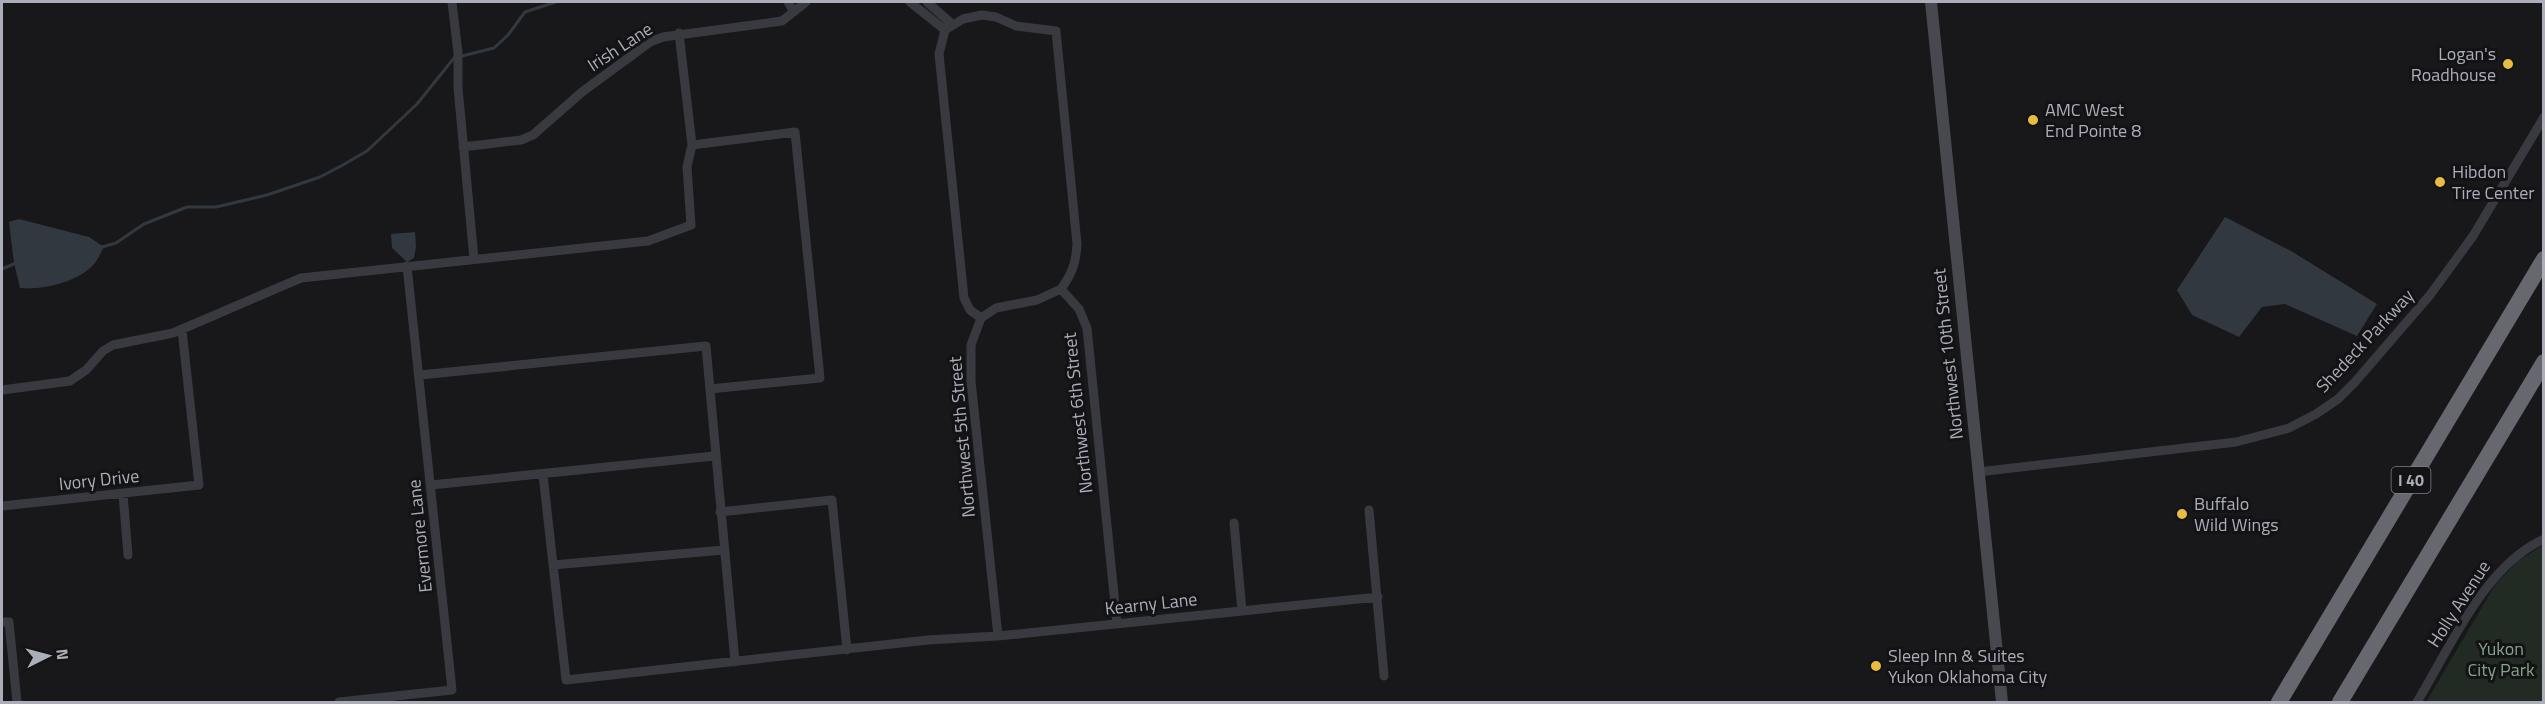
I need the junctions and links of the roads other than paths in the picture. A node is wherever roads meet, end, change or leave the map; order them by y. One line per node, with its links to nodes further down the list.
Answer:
1 (452, 2): 12 (street)
2 (788, 2): 7 (street)
3 (806, 2): 7 (street, Irish Lane)
4 (910, 2): 8 (street)
5 (927, 2): 8 (street)
6 (1931, 2): 24 (main road, Northwest 10th Street)
7 (794, 12): 9 (street, Irish Lane)
8 (948, 27): 16 (street); 17 (street)
9 (679, 33): 11 (street); 12 (street, Irish Lane)
10 (2544, 117): 24 (street, Shedeck Parkway)
11 (692, 145): 13 (street); 21 (street)
12 (463, 147): 13 (street)
13 (474, 259): 15 (street)
14 (2544, 259): 48 (highway, I 40)
15 (407, 266): 18 (street); 20 (street, Evermore Lane)
16 (1061, 290): 17 (street); 39 (street, Northwest 6th Street)
17 (981, 318): 40 (street, Northwest 5th Street)
18 (182, 330): 22 (street); 27 (street, Ivory Drive)
19 (2544, 362): 49 (highway)
20 (420, 375): 21 (street); 26 (street, Evermore Lane)
21 (710, 389): 23 (street)
22 (2, 390)
23 (714, 456): 25 (street); 30 (street)
24 (1977, 472): 47 (main road, Northwest 10th Street)
25 (543, 475): 26 (street); 35 (street)
26 (431, 485): 44 (street, Evermore Lane)
27 (123, 494): 28 (street, Ivory Drive); 34 (street)
28 (2, 506)
29 (1370, 510): 36 (street)
30 (720, 512): 33 (street); 41 (street)
31 (1234, 523): 37 (street)
32 (2544, 539): 50 (street, Holly Avenue)
33 (724, 550): 35 (street); 42 (street)
34 (128, 555)
35 (554, 565): 42 (street, Kearny Lane)
36 (1378, 597): 37 (street, Kearny Lane); 43 (street)
37 (1242, 611): 39 (street, Kearny Lane)
38 (2, 622): 45 (street)
39 (1117, 624): 40 (street, Kearny Lane)
40 (998, 636): 41 (street, Kearny Lane)
41 (847, 650): 42 (street, Kearny Lane)
42 (735, 662)
43 (1384, 676)
44 (381, 700): 46 (street, Evermore Lane)
45 (17, 702)
46 (339, 702)
47 (2002, 702)
48 (2279, 702)
49 (2340, 702)
50 (2417, 702)

